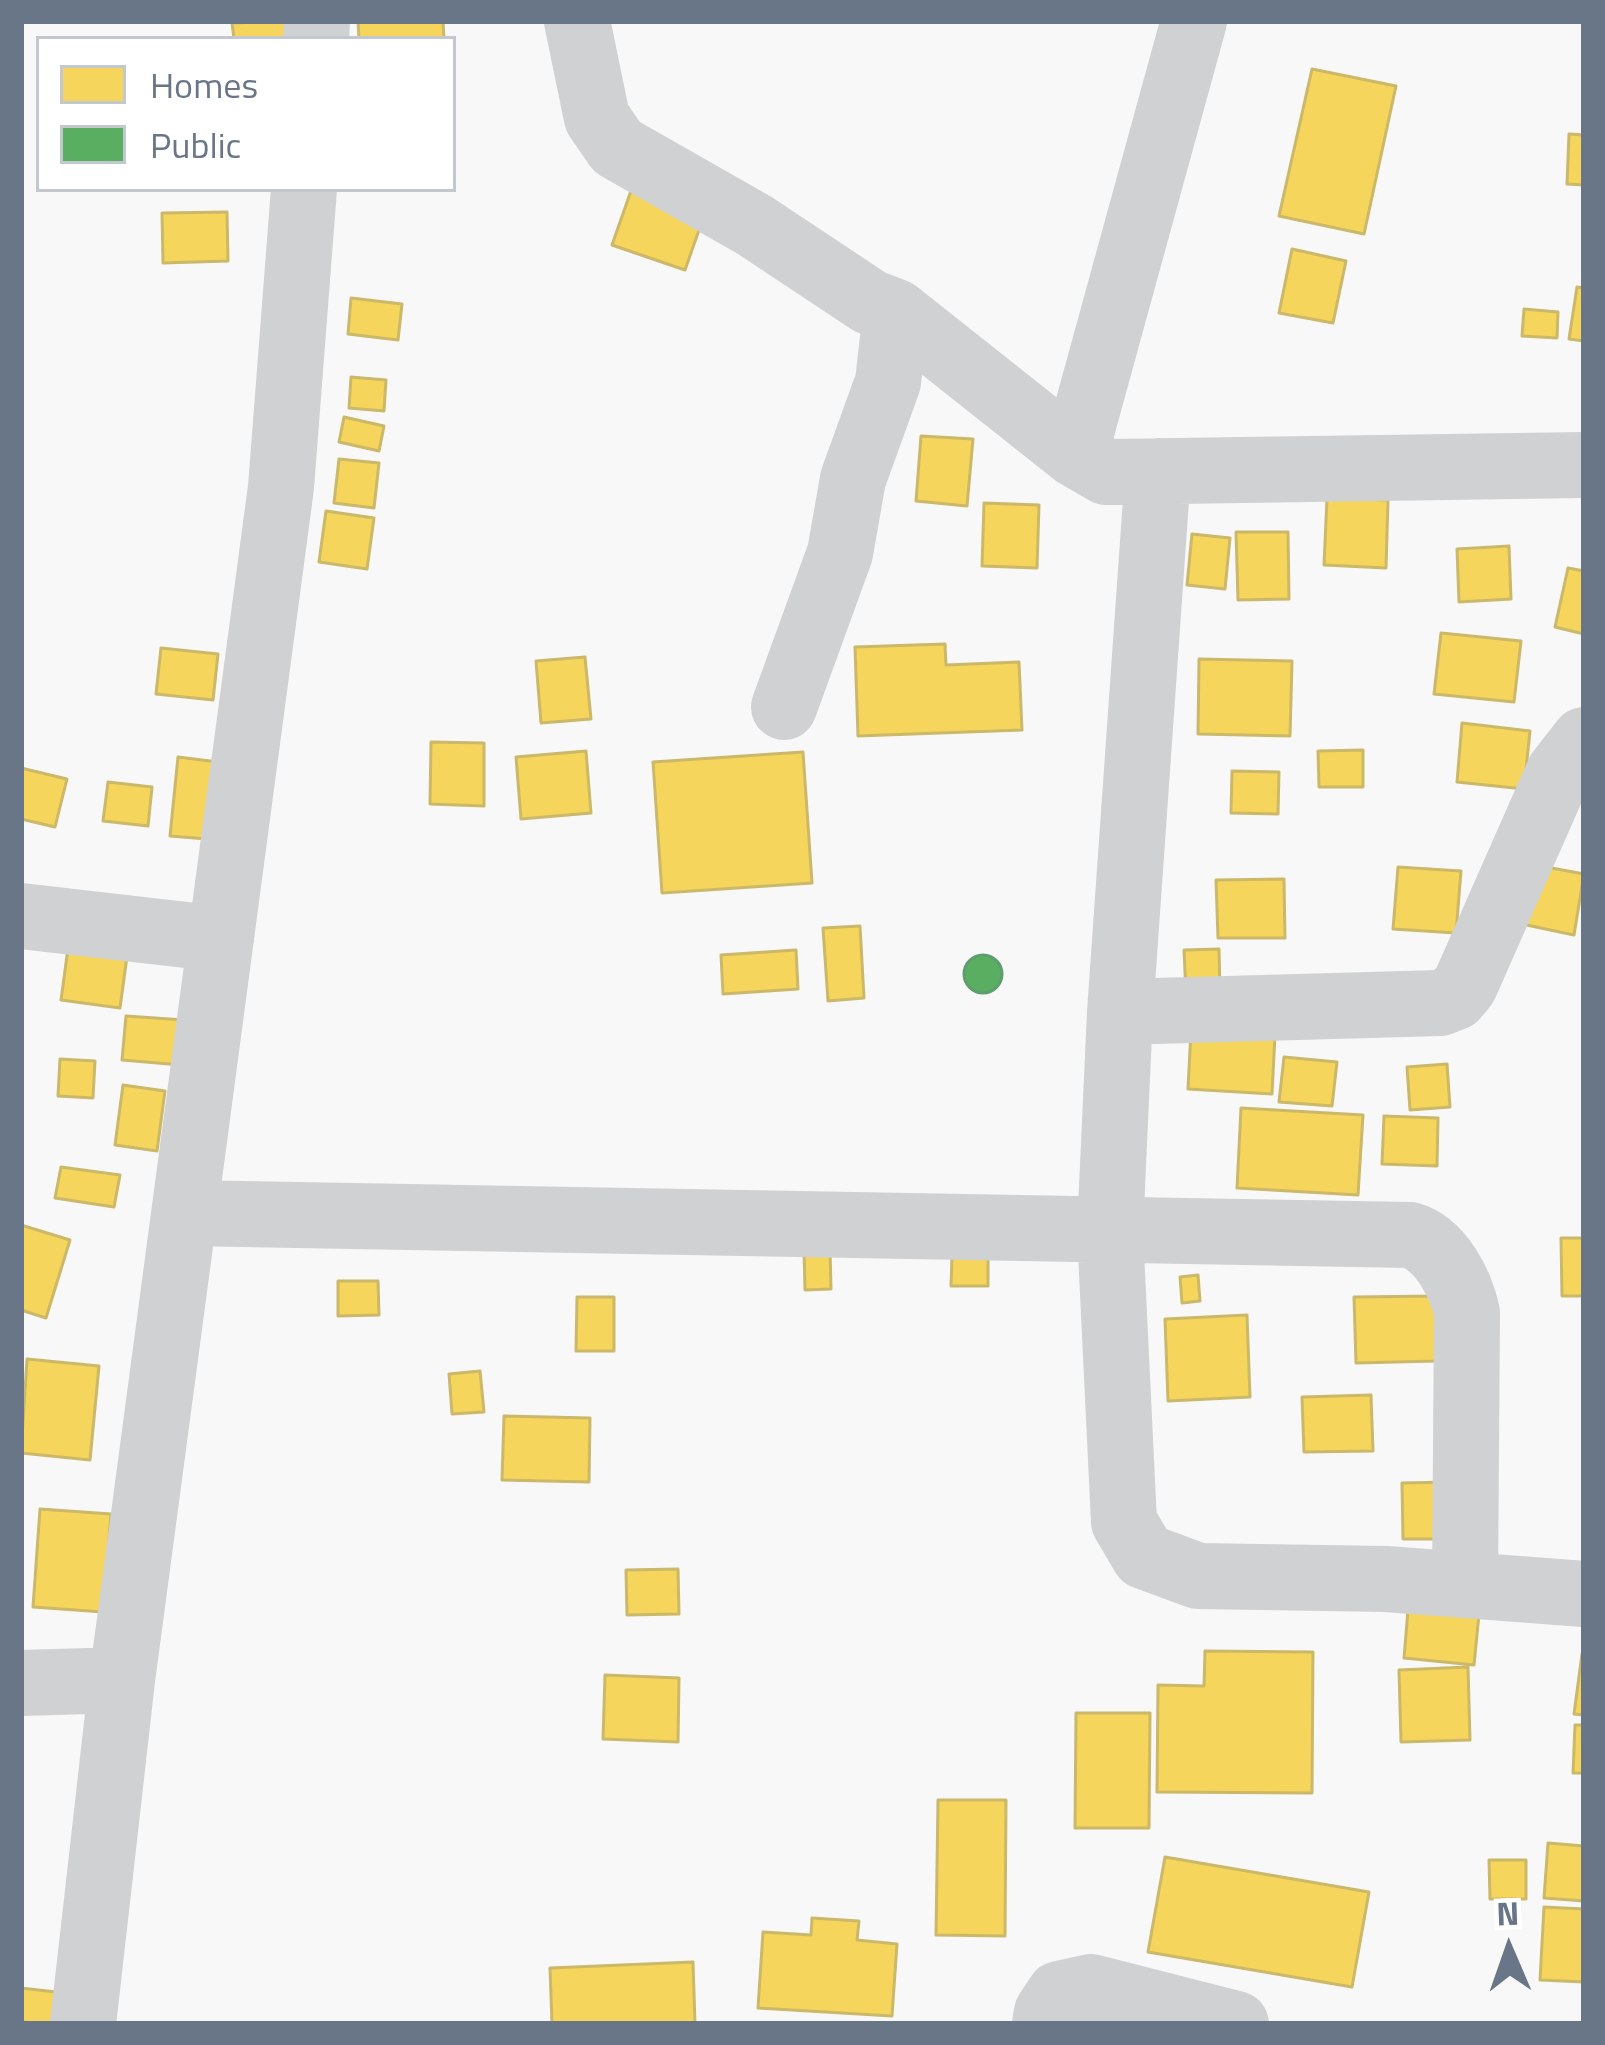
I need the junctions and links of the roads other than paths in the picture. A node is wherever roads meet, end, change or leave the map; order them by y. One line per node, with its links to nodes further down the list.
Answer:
1 (577, 21): 4 (street)
2 (1194, 21): 5 (street)
3 (304, 192): 11 (street)
4 (896, 312): 5 (street); 8 (street)
5 (1075, 454): 7 (street)
6 (1584, 465): 7 (street)
7 (1159, 471): 12 (street)
8 (784, 707)
9 (1584, 740): 12 (street)
10 (21, 916): 11 (street)
11 (221, 939): 13 (street)
12 (1120, 1012): 14 (street)
13 (215, 1213): 14 (street); 17 (street)
14 (1110, 1231): 15 (street); 15 (street)
15 (1465, 1585): 16 (street)
16 (1584, 1594)
17 (122, 1680): 18 (street); 19 (street)
18 (21, 1683)
19 (83, 2024)
20 (1046, 2024): 21 (street)
21 (1236, 2024)

